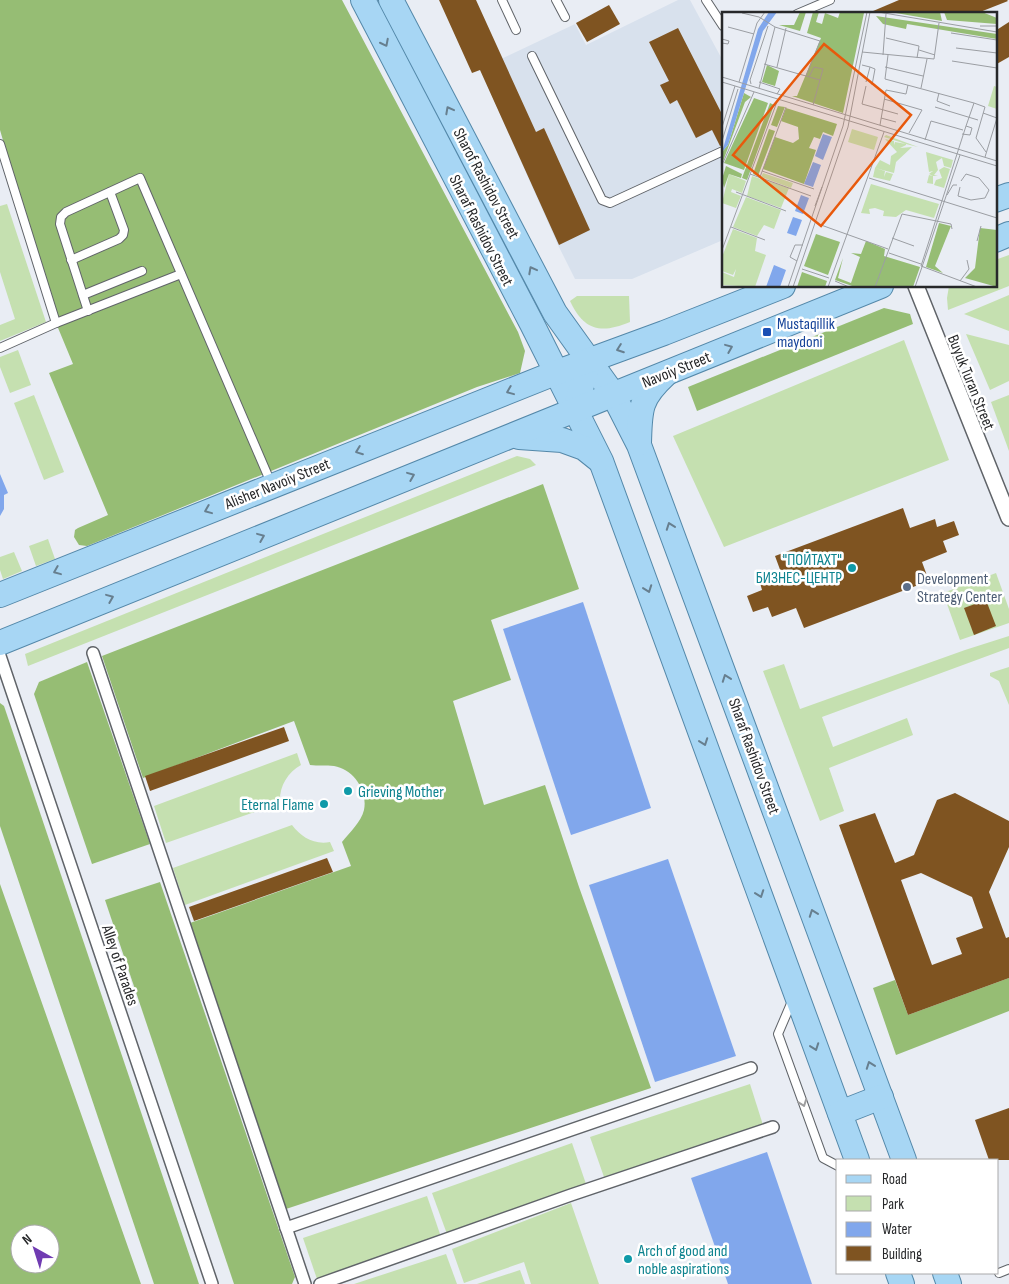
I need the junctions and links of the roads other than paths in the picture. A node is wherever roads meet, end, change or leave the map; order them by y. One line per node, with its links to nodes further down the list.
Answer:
1 (363, 0): 31 (main road, Sharaf Rashidov Street, one-way to 31)
2 (392, 0): 29 (main road, Sharof Rashidov Street, one-way to 2)
3 (502, 0): 10 (lane)
4 (556, 0): 8 (lane)
5 (706, 0): 9 (lane)
6 (830, 0): 7 (lane)
7 (802, 12)
8 (565, 17)
9 (722, 24)
10 (516, 30)
11 (532, 56): 13 (lane)
12 (0, 144): 27 (lane)
13 (722, 151)
14 (110, 192): 19 (lane); 19 (lane); 21 (lane)
15 (1009, 195): 16 (main road)
16 (996, 200)
17 (1009, 234): 18 (main road)
18 (996, 240)
19 (71, 260): 25 (lane)
20 (142, 271): 25 (lane)
21 (181, 274): 26 (lane); 37 (lane)
22 (778, 288): 29 (main road, one-way to 29)
23 (876, 288): 30 (main road, Navoiy Street, one-way to 23)
24 (917, 288): 38 (street, Buyuk Turan Street)
25 (83, 295): 26 (lane)
26 (88, 312): 27 (lane)
27 (56, 323): 28 (lane)
28 (0, 348)
29 (589, 360): 31 (main road); 32 (main road, Sharaf Rashidov Street); 33 (main road)
30 (667, 372): 32 (main road, Navoiy Street); 35 (main road)
31 (555, 373): 33 (main road, Sharaf Rashidov Street); 37 (main road, Alisher Navoiy Street, one-way to 37)
32 (613, 394): 33 (main road, Navoiy Street); 35 (main road, Sharaf Rashidov Street)
33 (575, 410): 34 (main road, Navoiy Street); 36 (main road, Sharaf Rashidov Street)
34 (503, 439): 36 (main road); 40 (main road, Navoiy Street, one-way to 34)
35 (639, 445): 45 (main road, Sharaf Rashidov Street, one-way to 35)
36 (601, 461): 43 (main road, Sharaf Rashidov Street, one-way to 43)
37 (271, 485): 39 (main road, Alisher Navoiy Street, one-way to 39)
38 (1009, 518)
39 (0, 594)
40 (0, 643)
41 (93, 653): 51 (street)
42 (0, 656): 54 (street, Alley of Parades)
43 (796, 992): 46 (main road, Sharaf Rashidov Street, one-way to 46); 50 (lane, one-way to 50)
44 (751, 1068): 51 (street)
45 (881, 1097): 46 (main road); 49 (main road, Sharaf Rashidov Street)
46 (840, 1113): 48 (main road, Sharaf Rashidov Street)
47 (773, 1127): 56 (street)
48 (857, 1159)
49 (904, 1159)
50 (836, 1165)
51 (286, 1228): 55 (street)
52 (1009, 1269): 53 (lane)
53 (999, 1273)
54 (212, 1284)
55 (305, 1284)
56 (320, 1284)

